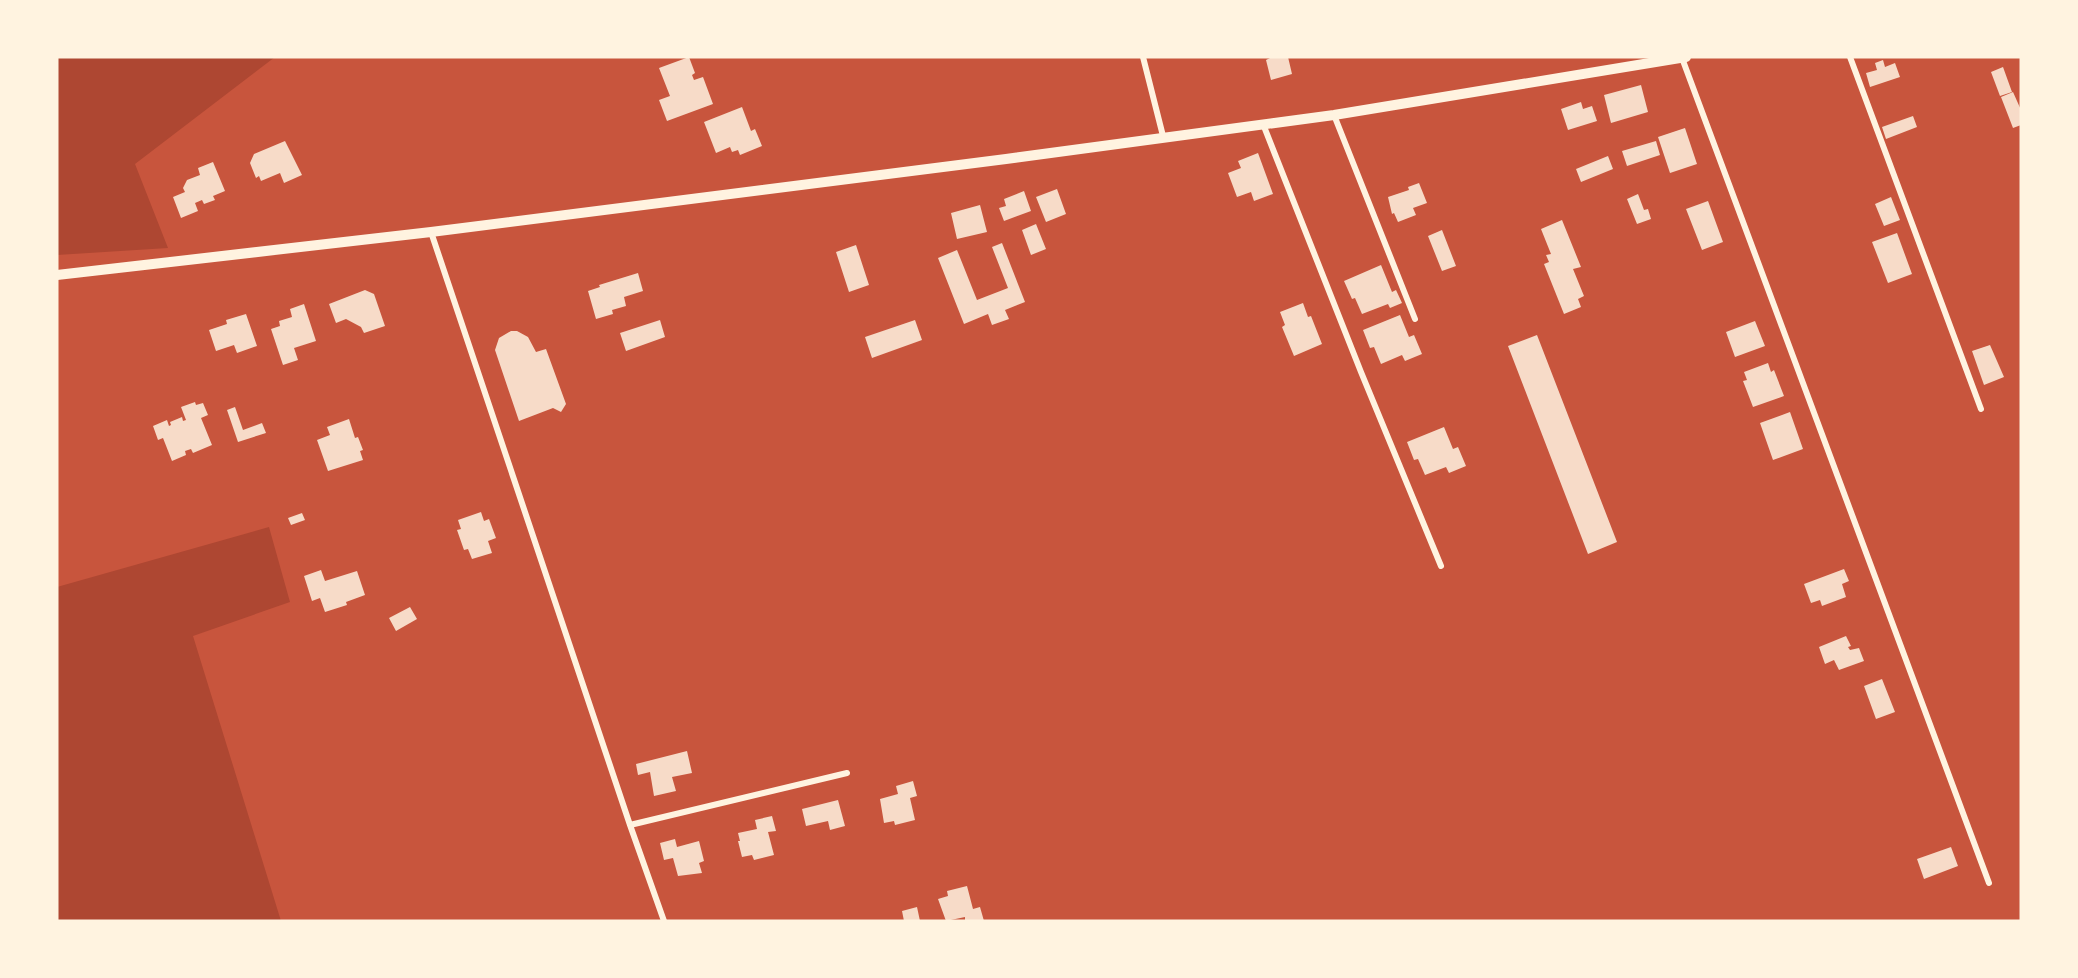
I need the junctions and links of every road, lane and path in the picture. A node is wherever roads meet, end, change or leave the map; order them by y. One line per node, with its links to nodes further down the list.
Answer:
1 (1143, 57): 6 (street)
2 (1684, 57): 4 (street); 14 (street)
3 (1850, 57): 10 (street)
4 (1334, 115): 5 (street); 9 (street)
5 (1263, 124): 6 (street); 11 (street)
6 (1164, 136): 7 (street)
7 (431, 232): 8 (street); 13 (street)
8 (57, 275)
9 (1415, 319)
10 (1981, 409)
11 (1441, 566)
12 (847, 774): 13 (street)
13 (630, 825): 15 (street)
14 (1989, 883)
15 (664, 921)

